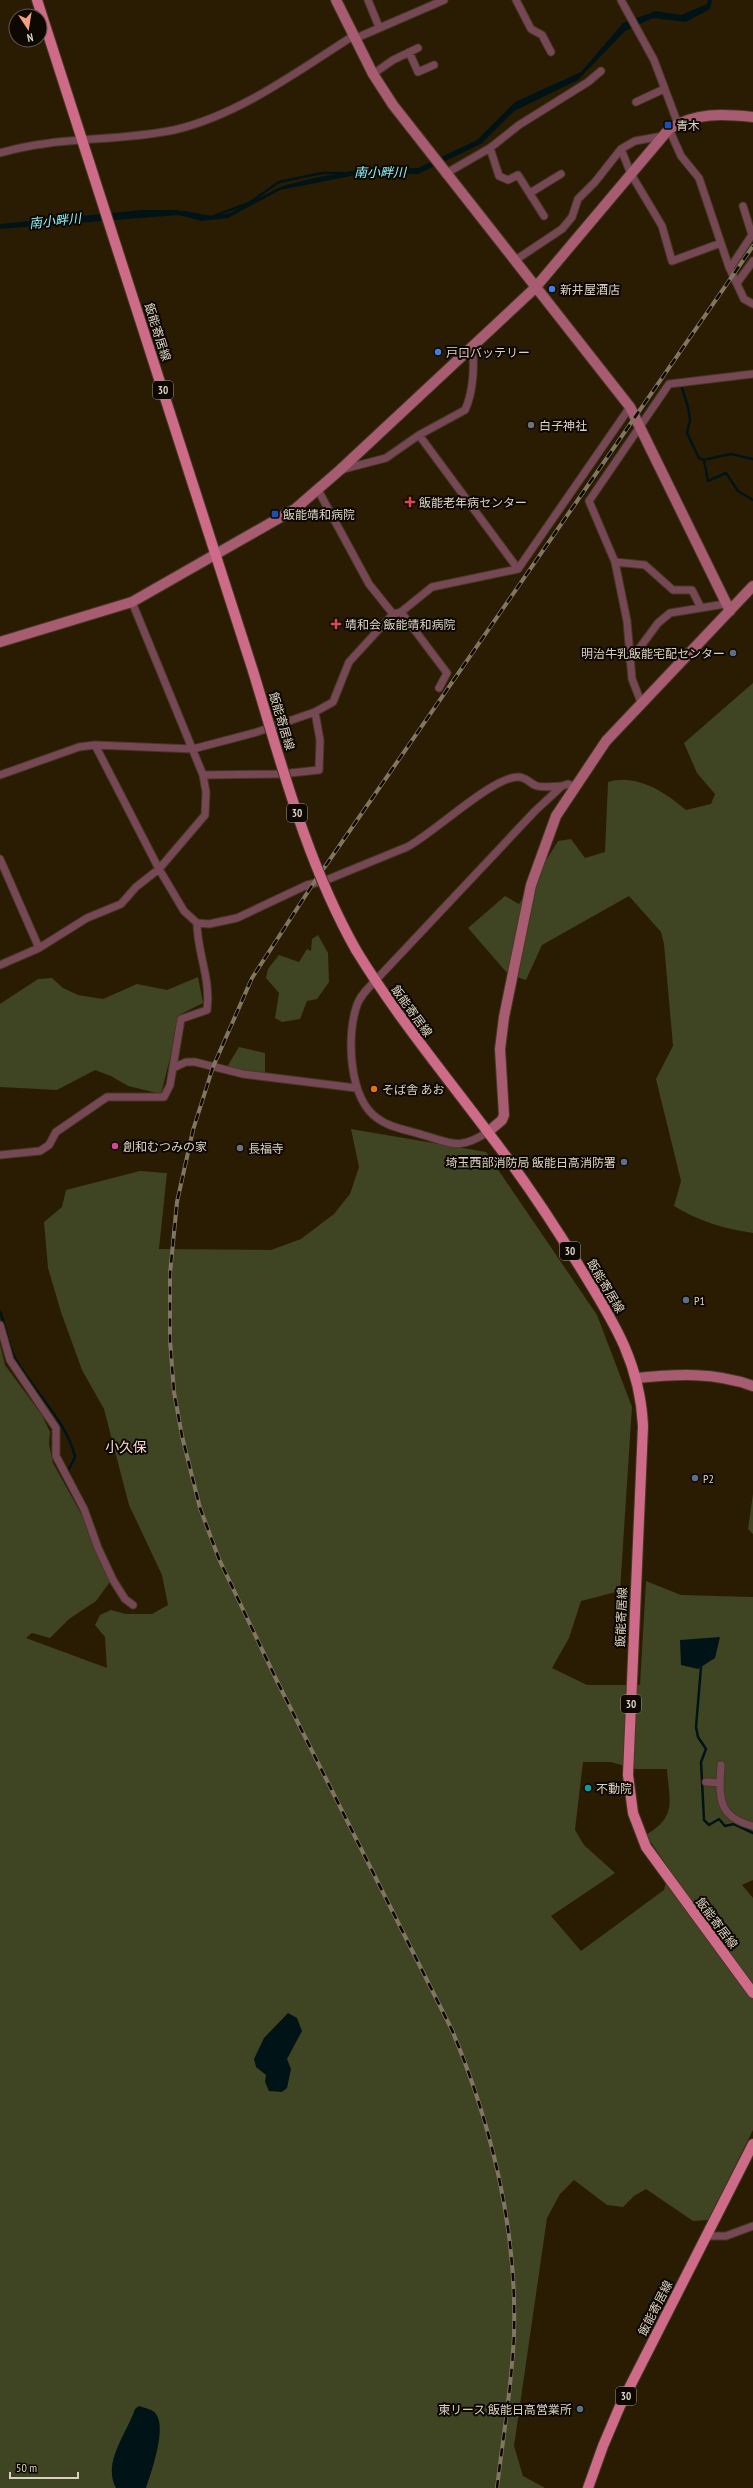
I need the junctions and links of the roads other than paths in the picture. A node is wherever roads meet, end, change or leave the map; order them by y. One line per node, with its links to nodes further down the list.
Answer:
1 (37, 0): 19 (main road, 飯能寄居線 / 30)
2 (336, 0): 8 (street)
3 (368, 0): 7 (street)
4 (444, 0): 7 (street)
5 (516, 0): 11 (street)
6 (621, 0): 15 (street)
7 (380, 27): 8 (street)
8 (354, 38): 14 (street); 19 (street)
9 (418, 48): 10 (street)
10 (409, 52): 12 (street); 14 (street)
11 (551, 52)
12 (434, 65)
13 (601, 71): 20 (street)
14 (373, 74): 23 (street)
15 (664, 89): 16 (street); 18 (street)
16 (636, 102)
17 (753, 117): 18 (street)
18 (670, 130): 21 (street); 25 (street); 29 (street)
19 (82, 140): 22 (street); 43 (main road, 飯能寄居線 / 30)
20 (490, 148): 23 (street); 26 (street)
21 (621, 149): 25 (street); 31 (street)
22 (0, 153)
23 (444, 172): 31 (street)
24 (561, 174): 26 (street)
25 (631, 174): 29 (street); 34 (street)
26 (530, 193): 28 (street)
27 (743, 206): 32 (street)
28 (544, 216)
29 (721, 243): 32 (street)
30 (753, 261): 33 (street)
31 (514, 262): 34 (street)
32 (730, 268): 33 (street)
33 (737, 283): 35 (street)
34 (535, 288): 36 (street); 38 (street)
35 (753, 304)
36 (472, 347): 40 (street); 41 (street)
37 (753, 374): 39 (street)
38 (630, 407): 39 (street); 45 (street)
39 (640, 425): 44 (street); 49 (street)
40 (419, 435): 41 (street); 45 (street)
41 (340, 470): 42 (street)
42 (318, 490): 43 (street); 51 (street)
43 (215, 555): 47 (street); 68 (main road, 飯能寄居線 / 30, bridge)
44 (615, 562): 48 (street); 53 (street)
45 (518, 569): 50 (street)
46 (753, 586): 49 (street)
47 (132, 602): 52 (street); 58 (street)
48 (700, 606): 49 (street); 53 (street)
49 (728, 607): 55 (street)
50 (401, 612): 51 (street); 54 (street)
51 (393, 614): 56 (street)
52 (0, 642)
53 (630, 661): 55 (street)
54 (439, 688)
55 (641, 702): 62 (street)
56 (315, 712): 58 (street); 60 (street)
57 (95, 745): 58 (street); 59 (street); 64 (street)
58 (193, 749): 60 (street)
59 (0, 775)
60 (203, 775): 64 (street)
61 (562, 786): 62 (street); 65 (street); 68 (street)
62 (574, 786): 71 (street)
63 (0, 859): 66 (street)
64 (159, 869): 65 (street); 66 (street)
65 (197, 923): 69 (street)
66 (39, 948): 67 (street)
67 (0, 965)
68 (375, 981): 70 (street); 71 (main road, 飯能寄居線 / 30)
69 (173, 1068): 70 (street); 72 (street)
70 (356, 1088): 71 (street)
71 (488, 1132): 74 (main road, 飯能寄居線 / 30)
72 (0, 1155)
73 (0, 1325): 76 (street)
74 (637, 1378): 75 (street); 81 (main road, 飯能寄居線 / 30)
75 (753, 1386)
76 (133, 1605)
77 (721, 1765): 79 (street)
78 (706, 1782): 79 (street)
79 (720, 1783): 80 (street)
80 (753, 1826)
81 (753, 1993)
82 (753, 2144): 84 (main road, 飯能寄居線 / 30)
83 (753, 2226): 84 (street)
84 (708, 2236): 85 (main road, 飯能寄居線 / 30)
85 (588, 2488)

